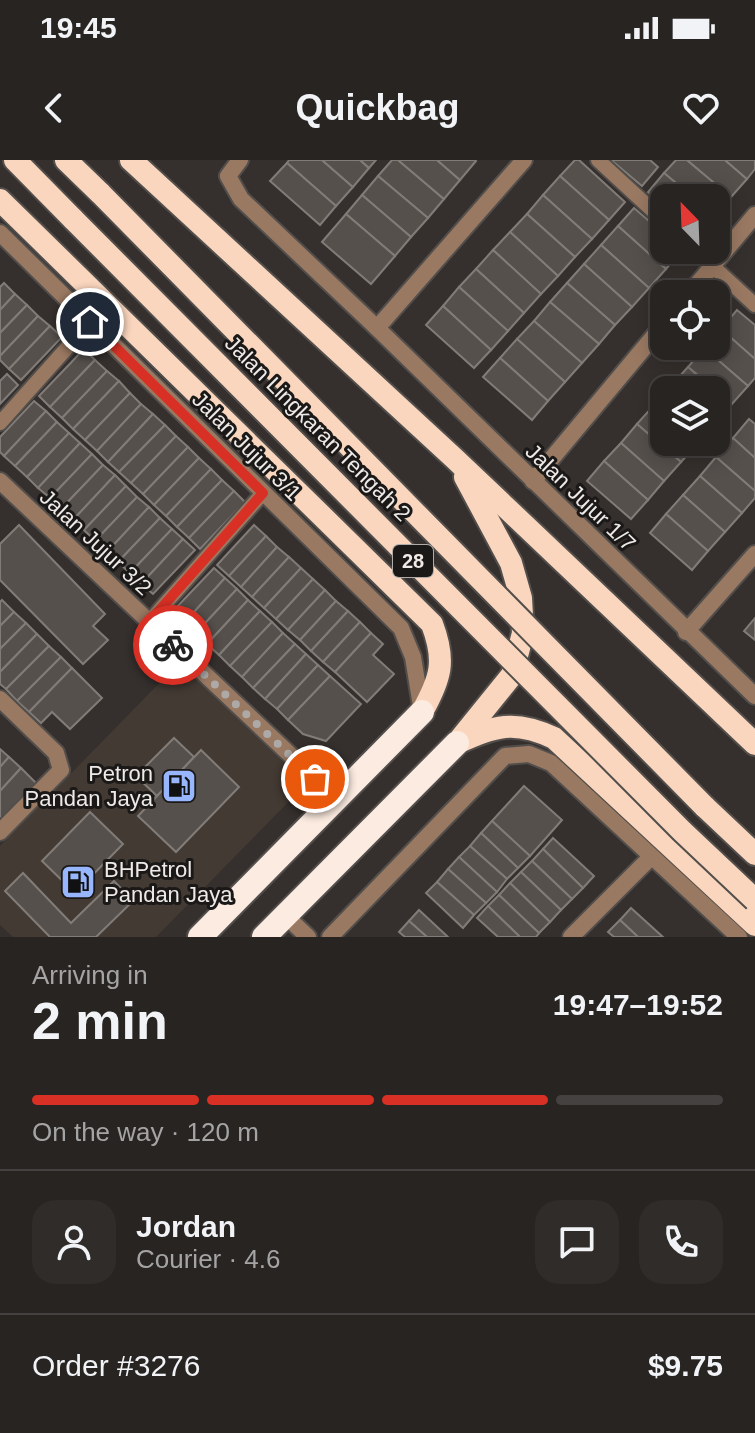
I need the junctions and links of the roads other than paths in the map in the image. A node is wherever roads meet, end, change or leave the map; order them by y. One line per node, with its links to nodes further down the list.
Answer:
1 (15, 160): 35 (highway, Jalan Lingkaran Tengah 2 / 28, bridge)
2 (66, 160): 33 (highway, Jalan Lingkaran Tengah 2 / 28, bridge)
3 (131, 160): 19 (highway)
4 (240, 160): 16 (street, Jalan Jujur 1/7)
5 (524, 160): 16 (street)
6 (598, 160): 8 (lane)
7 (0, 200): 28 (highway)
8 (650, 208)
9 (755, 215): 12 (street)
10 (0, 233): 15 (street, Jalan Jujur 3/1)
11 (711, 264): 12 (lane)
12 (713, 266): 13 (street); 14 (lane)
13 (701, 280)
14 (755, 305)
15 (90, 322): 18 (lane); 22 (street, Jalan Jujur 3/1)
16 (377, 328): 21 (street, Jalan Jujur 1/7)
17 (650, 341): 21 (street)
18 (0, 423)
19 (455, 459): 29 (highway); 30 (highway)
20 (0, 481): 24 (street, Jalan Jujur 3/2)
21 (533, 481): 25 (street, Jalan Jujur 1/7)
22 (263, 493): 24 (lane); 28 (street, Jalan Jujur 3/1)
23 (755, 554): 25 (street)
24 (149, 622): 31 (street, Jalan Jujur 3/2)
25 (686, 632): 26 (street, Jalan Jujur 1/7)
26 (755, 696)
27 (0, 699): 32 (street)
28 (422, 712): 31 (highway)
29 (457, 743): 36 (highway); 37 (highway)
30 (755, 744)
31 (336, 798): 38 (highway)
32 (0, 832)
33 (755, 854)
34 (651, 857): 41 (street); 42 (street); 43 (street)
35 (755, 900)
36 (286, 916): 39 (highway); 40 (street)
37 (755, 925)
38 (200, 937)
39 (264, 937)
40 (308, 937)
41 (330, 937)
42 (571, 937)
43 (739, 937)

